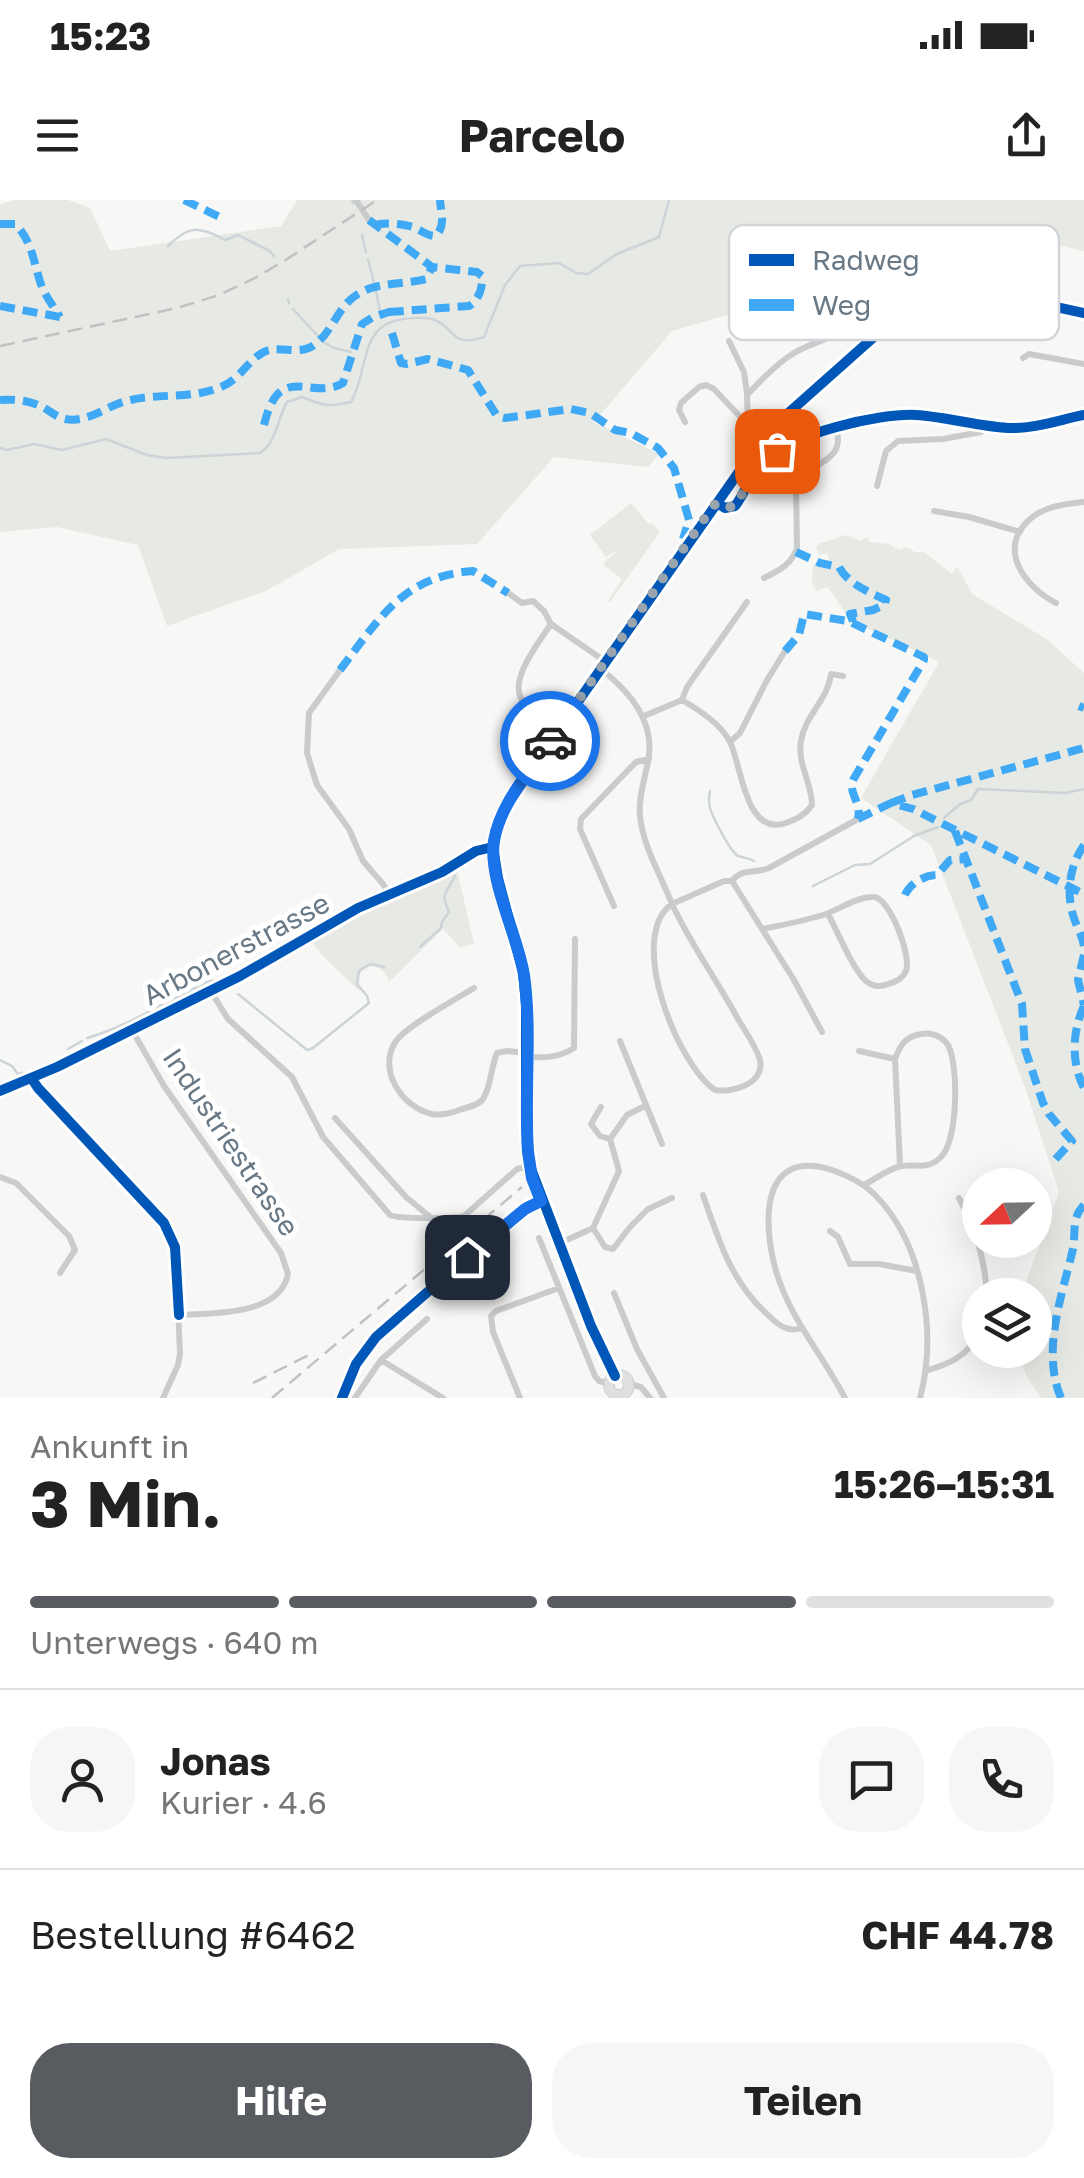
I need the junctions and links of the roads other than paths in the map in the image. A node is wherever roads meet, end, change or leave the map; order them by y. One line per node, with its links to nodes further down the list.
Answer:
1 (356, 200): 2 (street)
2 (369, 220)
3 (1059, 308): 4 (main road)
4 (1084, 313)
5 (824, 340): 10 (street)
6 (871, 340): 16 (main road)
7 (729, 341): 10 (street)
8 (1024, 358): 9 (street)
9 (1084, 364)
10 (747, 395): 13 (street)
11 (1084, 414): 14 (street)
12 (685, 422): 13 (street)
13 (748, 424): 16 (street)
14 (984, 424): 15 (street); 17 (street)
15 (836, 428): 19 (street); 22 (street)
16 (763, 440): 19 (main road)
17 (877, 486)
18 (1084, 502): 21 (street)
19 (716, 503): 28 (main road)
20 (934, 511): 21 (street)
21 (1020, 532): 25 (street)
22 (764, 578)
23 (508, 593): 26 (street)
24 (747, 602): 31 (street)
25 (1056, 602)
26 (551, 624): 28 (street); 33 (street)
27 (785, 651): 34 (street)
28 (603, 666): 32 (street); 33 (main road)
29 (340, 670): 39 (street)
30 (843, 676): 34 (street)
31 (682, 700): 32 (street); 34 (street)
32 (644, 716): 35 (street)
33 (562, 726): 37 (main road)
34 (730, 742)
35 (649, 759): 40 (street); 41 (street)
36 (858, 819): 38 (street)
37 (493, 847): 39 (main road, Arbonerstrasse); 51 (main road)
38 (732, 881): 40 (street); 43 (street)
39 (388, 895): 46 (main road, Arbonerstrasse)
40 (672, 904): 40 (street)
41 (614, 906)
42 (828, 914): 42 (street); 43 (street)
43 (762, 929): 48 (street)
44 (575, 939): 51 (street)
45 (474, 988): 51 (street)
46 (210, 990): 47 (main road, Arbonerstrasse); 68 (street)
47 (132, 1030): 53 (main road, Arbonerstrasse); 78 (street, Industriestrasse)
48 (822, 1032)
49 (620, 1041): 55 (street)
50 (859, 1052): 52 (street)
51 (526, 1055): 61 (main road)
52 (895, 1058): 60 (street); 60 (street)
53 (32, 1078): 54 (main road, Arbonerstrasse); 78 (street)
54 (0, 1092)
55 (645, 1106): 58 (street); 59 (street)
56 (601, 1107): 58 (street)
57 (335, 1118): 68 (street)
58 (610, 1139): 69 (street)
59 (662, 1144)
60 (900, 1165): 63 (street)
61 (530, 1166): 67 (main road); 68 (street)
62 (0, 1177): 74 (street)
63 (864, 1185): 73 (street); 80 (street)
64 (703, 1195): 80 (street)
65 (672, 1198): 69 (street)
66 (960, 1198): 75 (street)
67 (541, 1201): 72 (main road); 88 (street)
68 (430, 1216)
69 (593, 1228): 72 (street)
70 (830, 1230): 73 (street)
71 (539, 1238): 76 (street)
72 (558, 1244): 84 (main road)
73 (916, 1271): 83 (street)
74 (60, 1273)
75 (986, 1278)
76 (560, 1292): 84 (street); 91 (street)
77 (614, 1293): 93 (street)
78 (179, 1315): 87 (street)
79 (427, 1319): 82 (street)
80 (802, 1328): 94 (street)
81 (962, 1356): 83 (street)
82 (380, 1360): 89 (street); 90 (street)
83 (925, 1371): 95 (street)
84 (612, 1380): 85 (main road); 86 (main road)
85 (629, 1384): 86 (main road); 92 (street)
86 (621, 1396)
87 (163, 1398)
88 (342, 1398)
89 (355, 1398)
90 (444, 1398)
91 (520, 1398)
92 (650, 1398)
93 (664, 1398)
94 (845, 1398)
95 (920, 1398)

